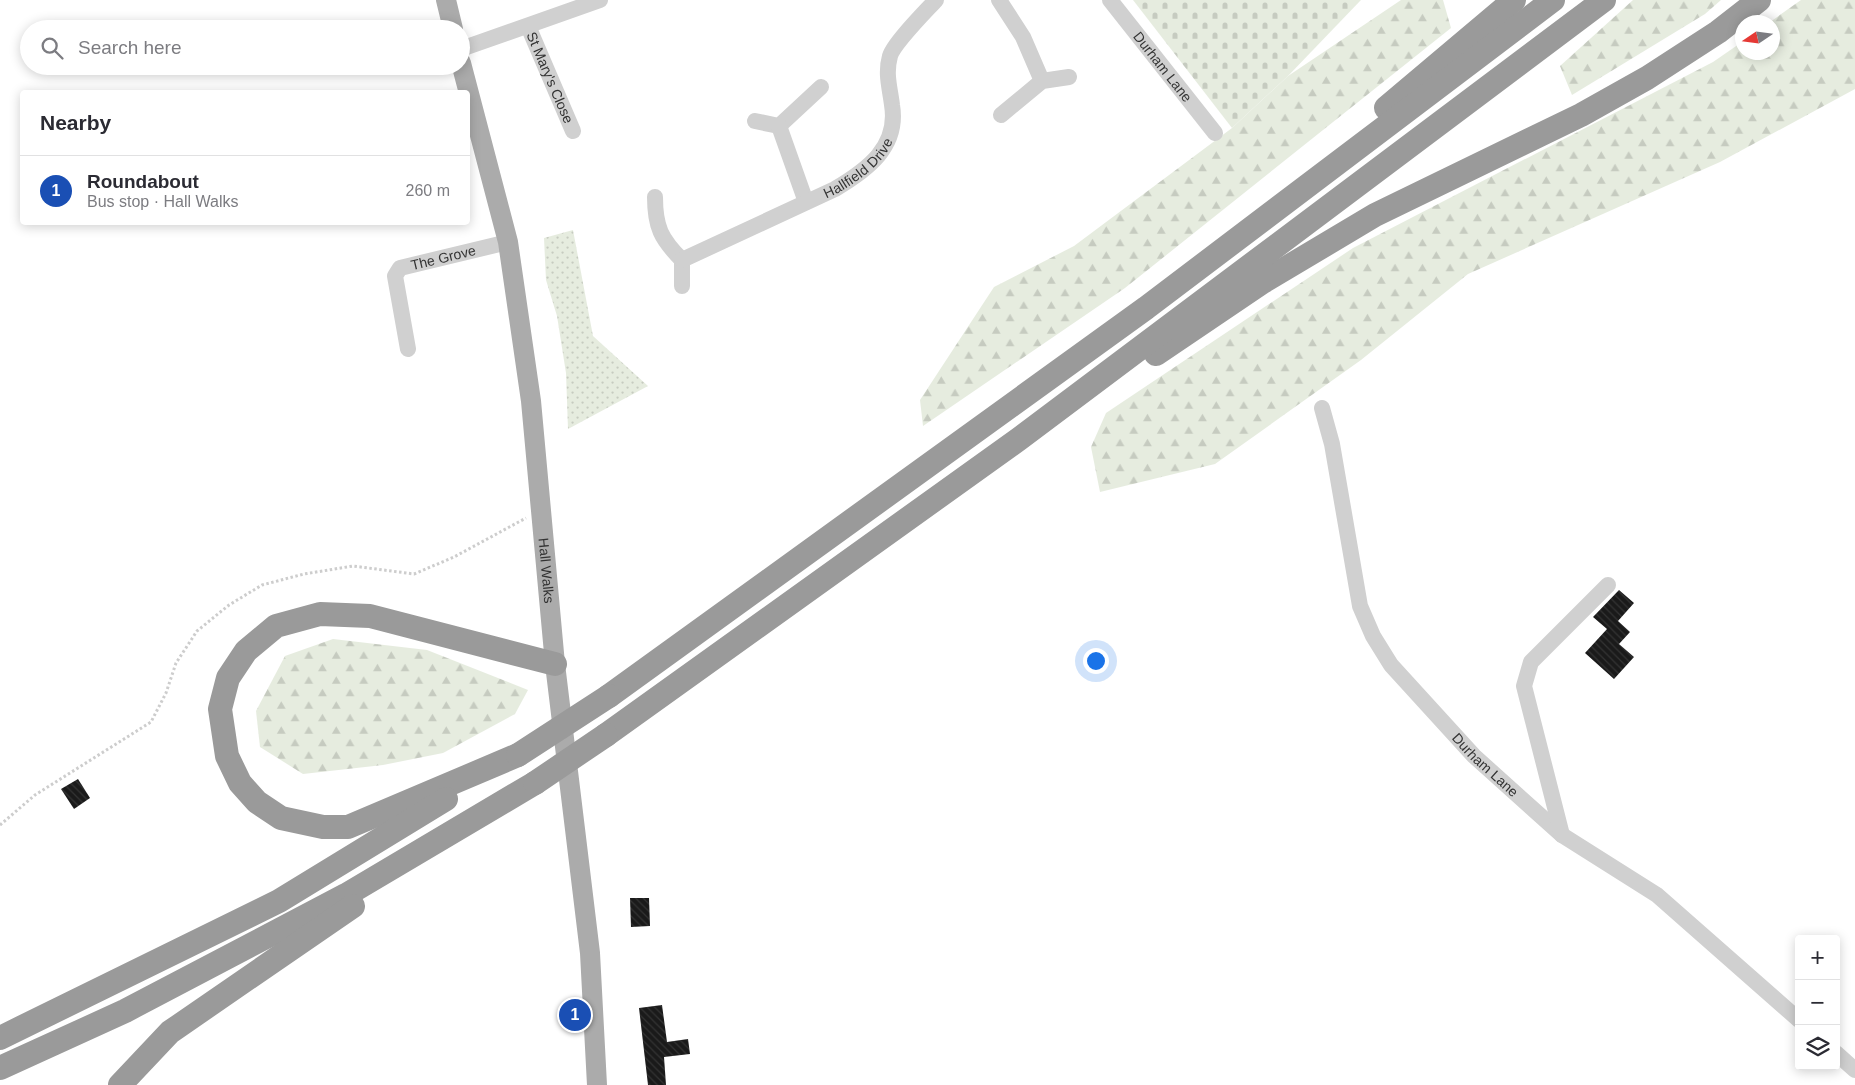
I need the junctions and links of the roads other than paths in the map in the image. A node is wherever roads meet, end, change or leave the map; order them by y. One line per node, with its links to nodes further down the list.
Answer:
1 (446, 0): 10 (main road)
2 (600, 0): 11 (street, St Mary's Close)
3 (936, 0): 25 (street, Hallfield Drive)
4 (999, 0): 15 (street)
5 (1110, 0): 23 (street, Durham Lane)
6 (1514, 0): 29 (highway)
7 (1553, 0): 29 (highway)
8 (1604, 0): 32 (highway)
9 (1759, 0): 32 (highway)
10 (451, 20)
11 (528, 26): 12 (street, St Mary's Close); 22 (street, St Mary's Close)
12 (470, 46)
13 (464, 75): 17 (main road, Hall Walks)
14 (1069, 78): 15 (street)
15 (1042, 81): 19 (street)
16 (821, 86): 21 (street)
17 (468, 90)
18 (470, 97): 26 (main road, Hall Walks)
19 (1001, 115)
20 (755, 121): 21 (street)
21 (779, 126): 25 (street)
22 (573, 131)
23 (1214, 133)
24 (655, 197): 27 (street)
25 (806, 202): 27 (street, Hallfield Drive)
26 (508, 242): 30 (street, The Grove); 34 (main road, Hall Walks)
27 (682, 260): 28 (street)
28 (682, 286)
29 (1146, 308): 35 (highway, bridge)
30 (408, 349)
31 (1322, 408): 37 (street, Durham Lane)
32 (1019, 439): 36 (highway, bridge)
33 (1608, 585): 37 (street)
34 (555, 664): 35 (highway); 44 (main road, Hall Walks)
35 (518, 755): 39 (highway)
36 (535, 783): 41 (highway); 43 (highway)
37 (1562, 835): 38 (street, Durham Lane)
38 (1795, 1017)
39 (0, 1038)
40 (1840, 1057): 42 (street)
41 (0, 1068)
42 (1855, 1070)
43 (120, 1085)
44 (597, 1085)

